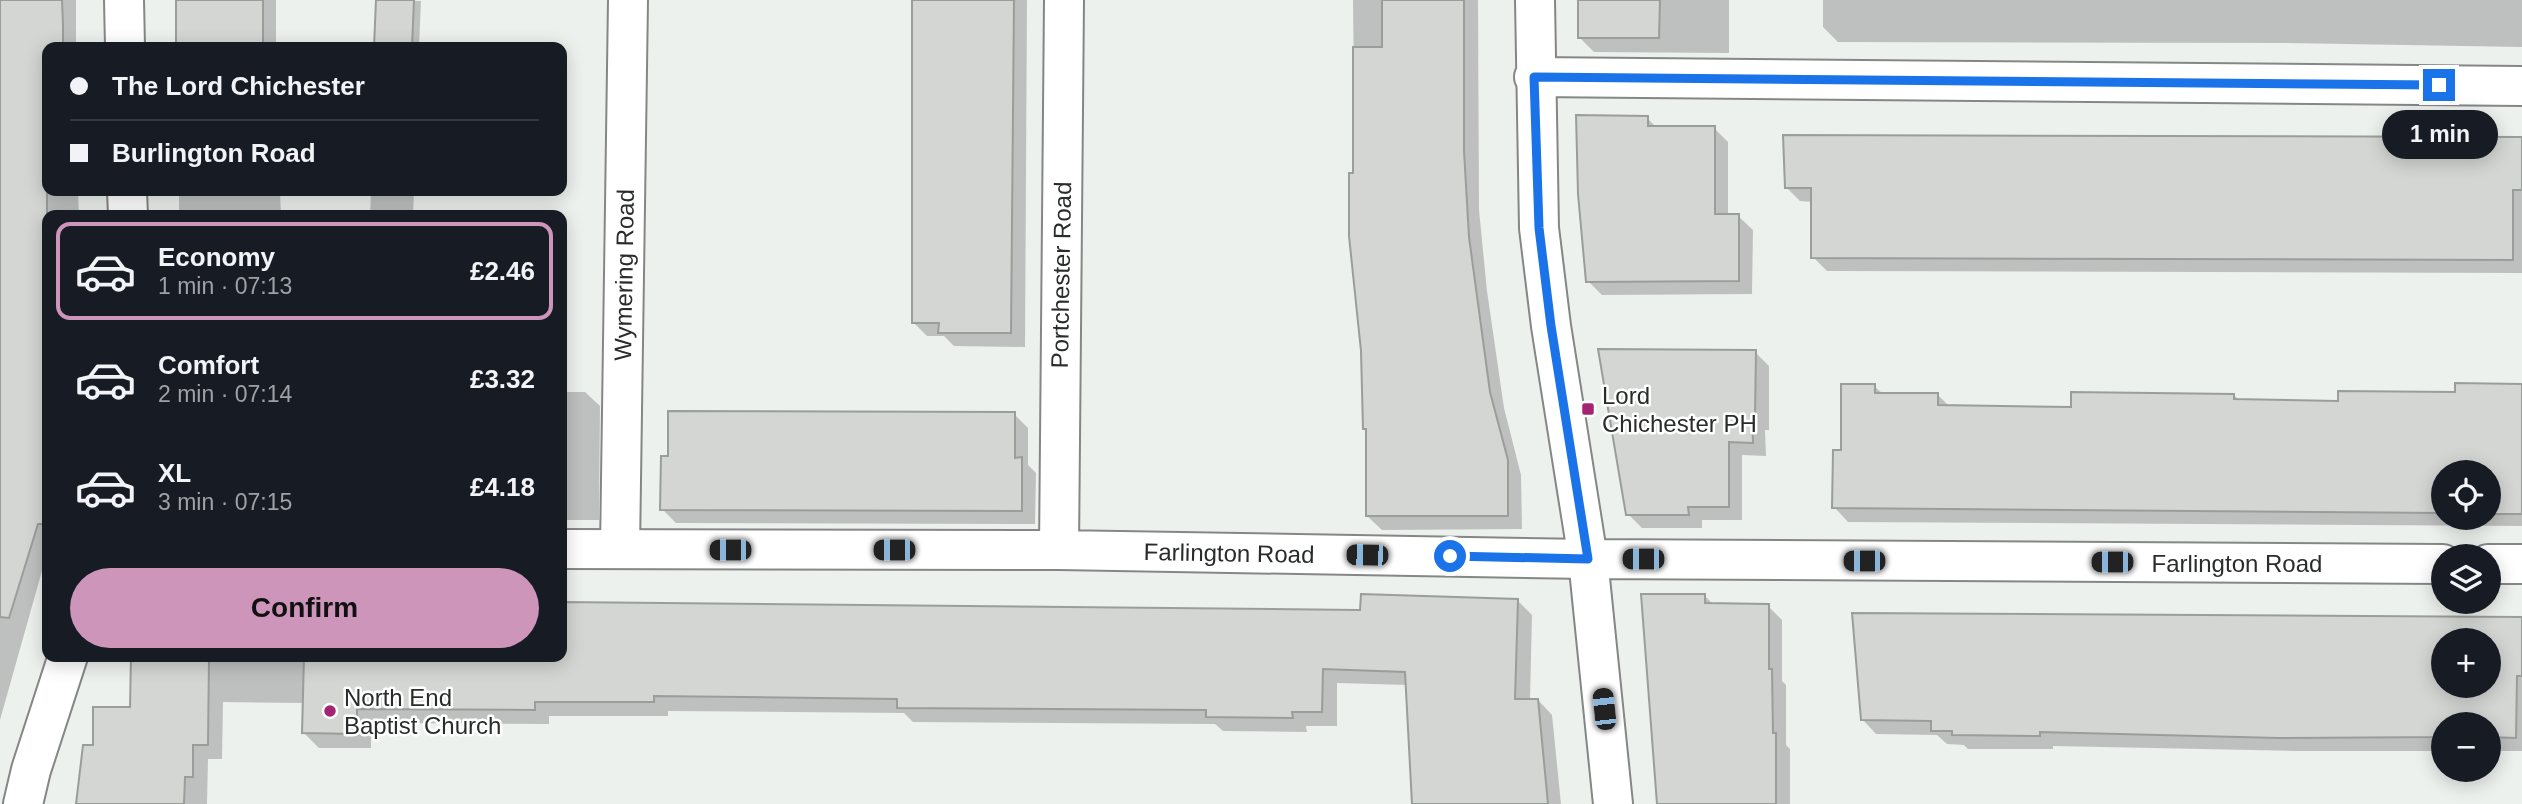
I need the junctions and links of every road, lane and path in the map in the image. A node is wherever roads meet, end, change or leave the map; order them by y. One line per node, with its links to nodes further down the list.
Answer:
1 (124, 0): 5 (street)
2 (628, 0): 9 (street, Wymering Road)
3 (1064, 0): 10 (street, Portchester Road)
4 (1535, 0): 6 (street)
5 (125, 42)
6 (1534, 77): 7 (street); 11 (street)
7 (2522, 86)
8 (567, 549): 9 (street, Farlington Road)
9 (620, 549): 10 (street, Farlington Road)
10 (1059, 550): 11 (street, Farlington Road)
11 (1588, 559): 12 (street, Farlington Road); 17 (street)
12 (2431, 564)
13 (2501, 564): 14 (street)
14 (2522, 564)
15 (66, 662): 16 (street)
16 (23, 804)
17 (1613, 804)

